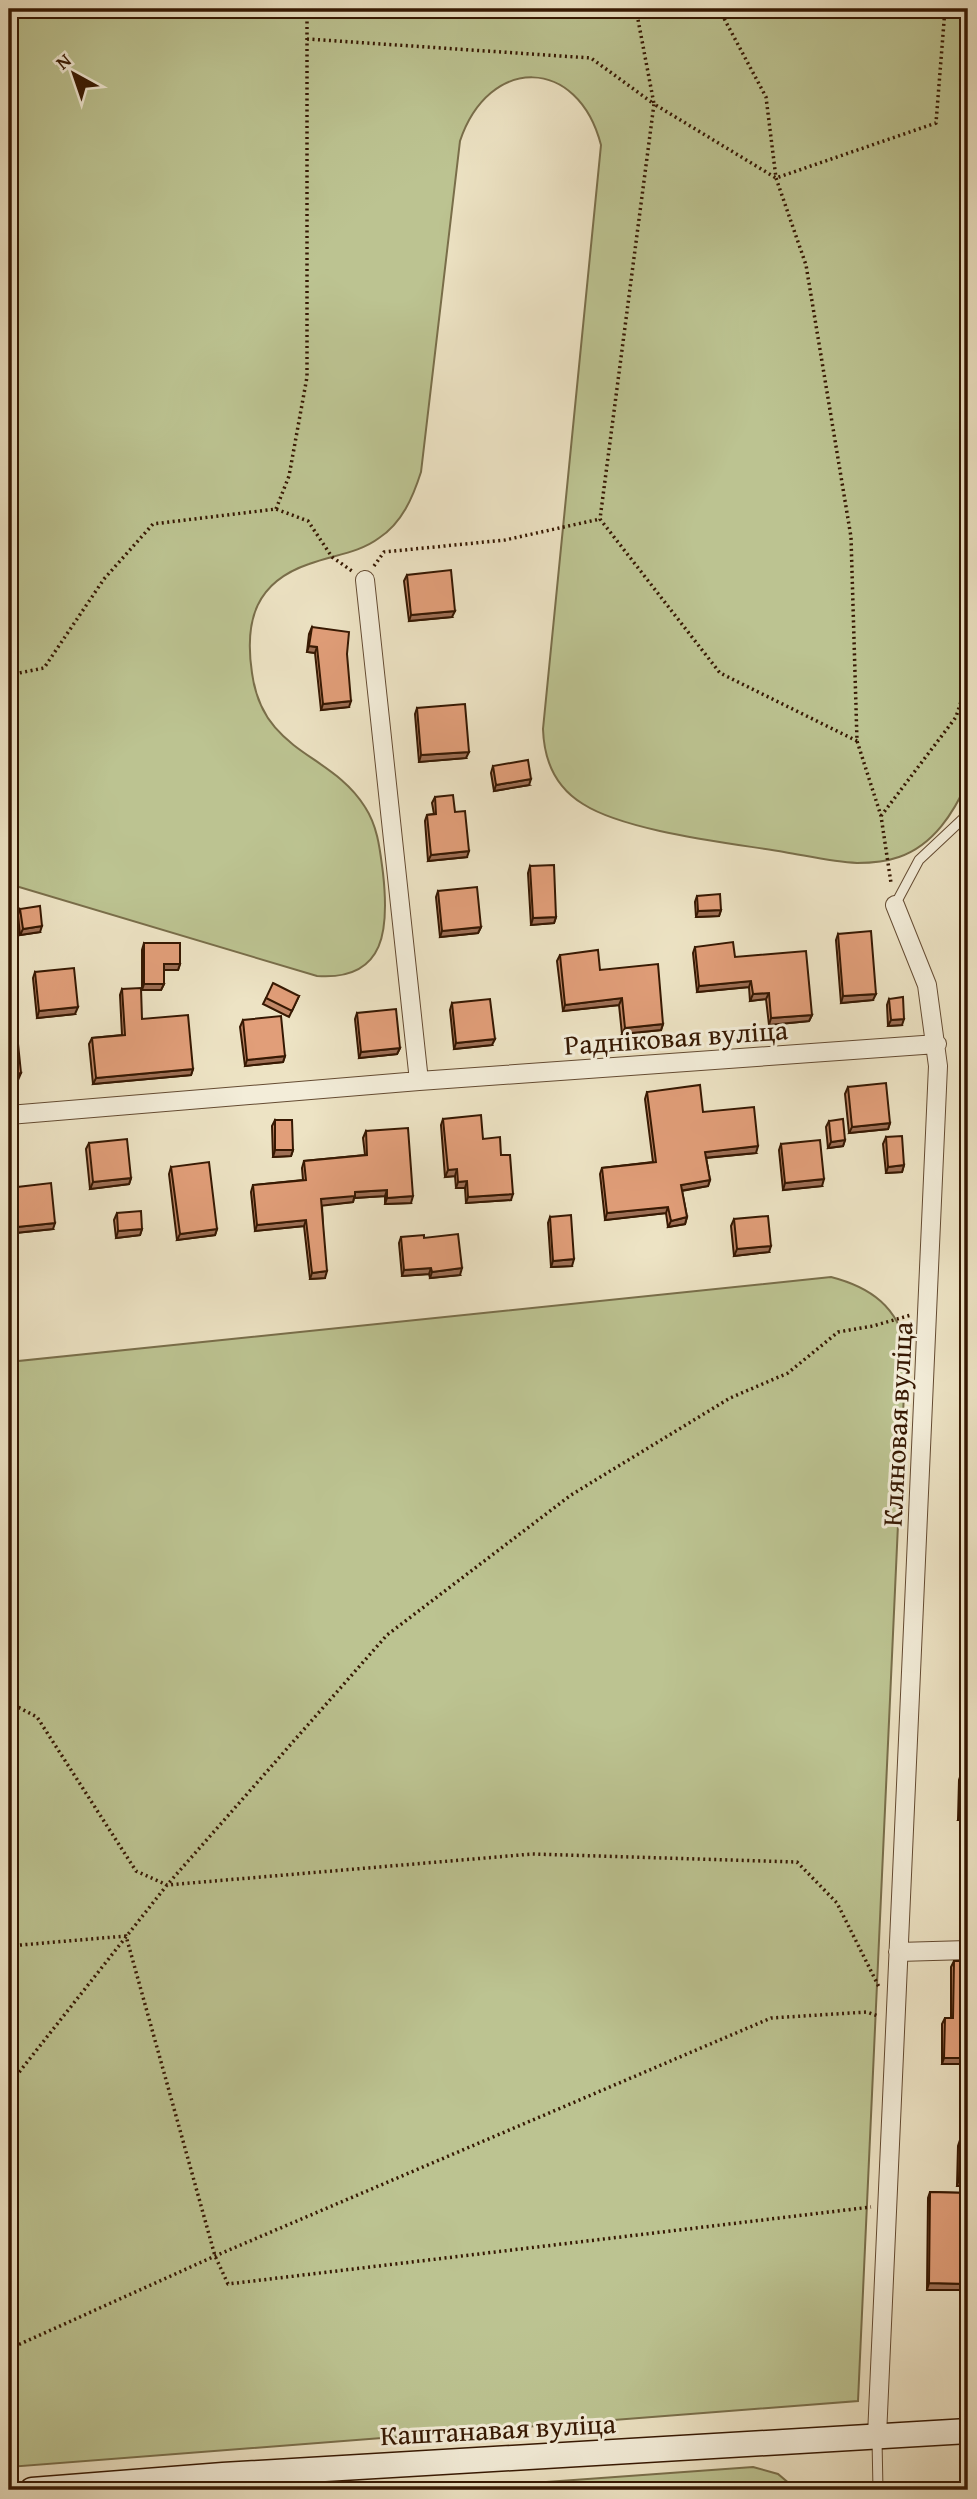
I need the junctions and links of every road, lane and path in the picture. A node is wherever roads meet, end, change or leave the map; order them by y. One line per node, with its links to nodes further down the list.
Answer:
1 (307, 9): 5 (path)
2 (636, 9): 6 (path)
3 (719, 9): 7 (path)
4 (945, 9): 7 (path)
5 (307, 38): 6 (path); 8 (path)
6 (654, 104): 7 (path); 9 (path)
7 (776, 178): 13 (path)
8 (276, 509): 10 (path); 11 (path)
9 (600, 519): 10 (path); 13 (path)
10 (365, 580): 18 (street)
11 (9, 675)
12 (968, 680): 15 (path)
13 (857, 741): 15 (path)
14 (968, 814): 16 (lane)
15 (881, 816): 16 (path)
16 (895, 905): 17 (street, Кляновая вуліца)
17 (937, 1044): 18 (street, Радніковая вуліца); 20 (street, Кляновая вуліца)
18 (419, 1081): 19 (street, Радніковая вуліца)
19 (9, 1115)
20 (928, 1310): 23 (path); 27 (street, Кляновая вуліца)
21 (9, 1696): 22 (path)
22 (10, 1705): 23 (path)
23 (167, 1885): 24 (path); 28 (path)
24 (126, 1936): 25 (path); 29 (path); 31 (path)
25 (9, 1946)
26 (968, 1950): 27 (street)
27 (898, 1952): 28 (street, Кляновая вуліца)
28 (896, 2023): 30 (street, Кляновая вуліца); 31 (path)
29 (9, 2085)
30 (887, 2205): 31 (path); 34 (street, Кляновая вуліца)
31 (215, 2256): 32 (path)
32 (9, 2349)
33 (968, 2431): 34 (main road, Каштанавая вуліца)
34 (877, 2436): 35 (main road, Каштанавая вуліца); 36 (lane)
35 (32, 2490)
36 (878, 2490)

